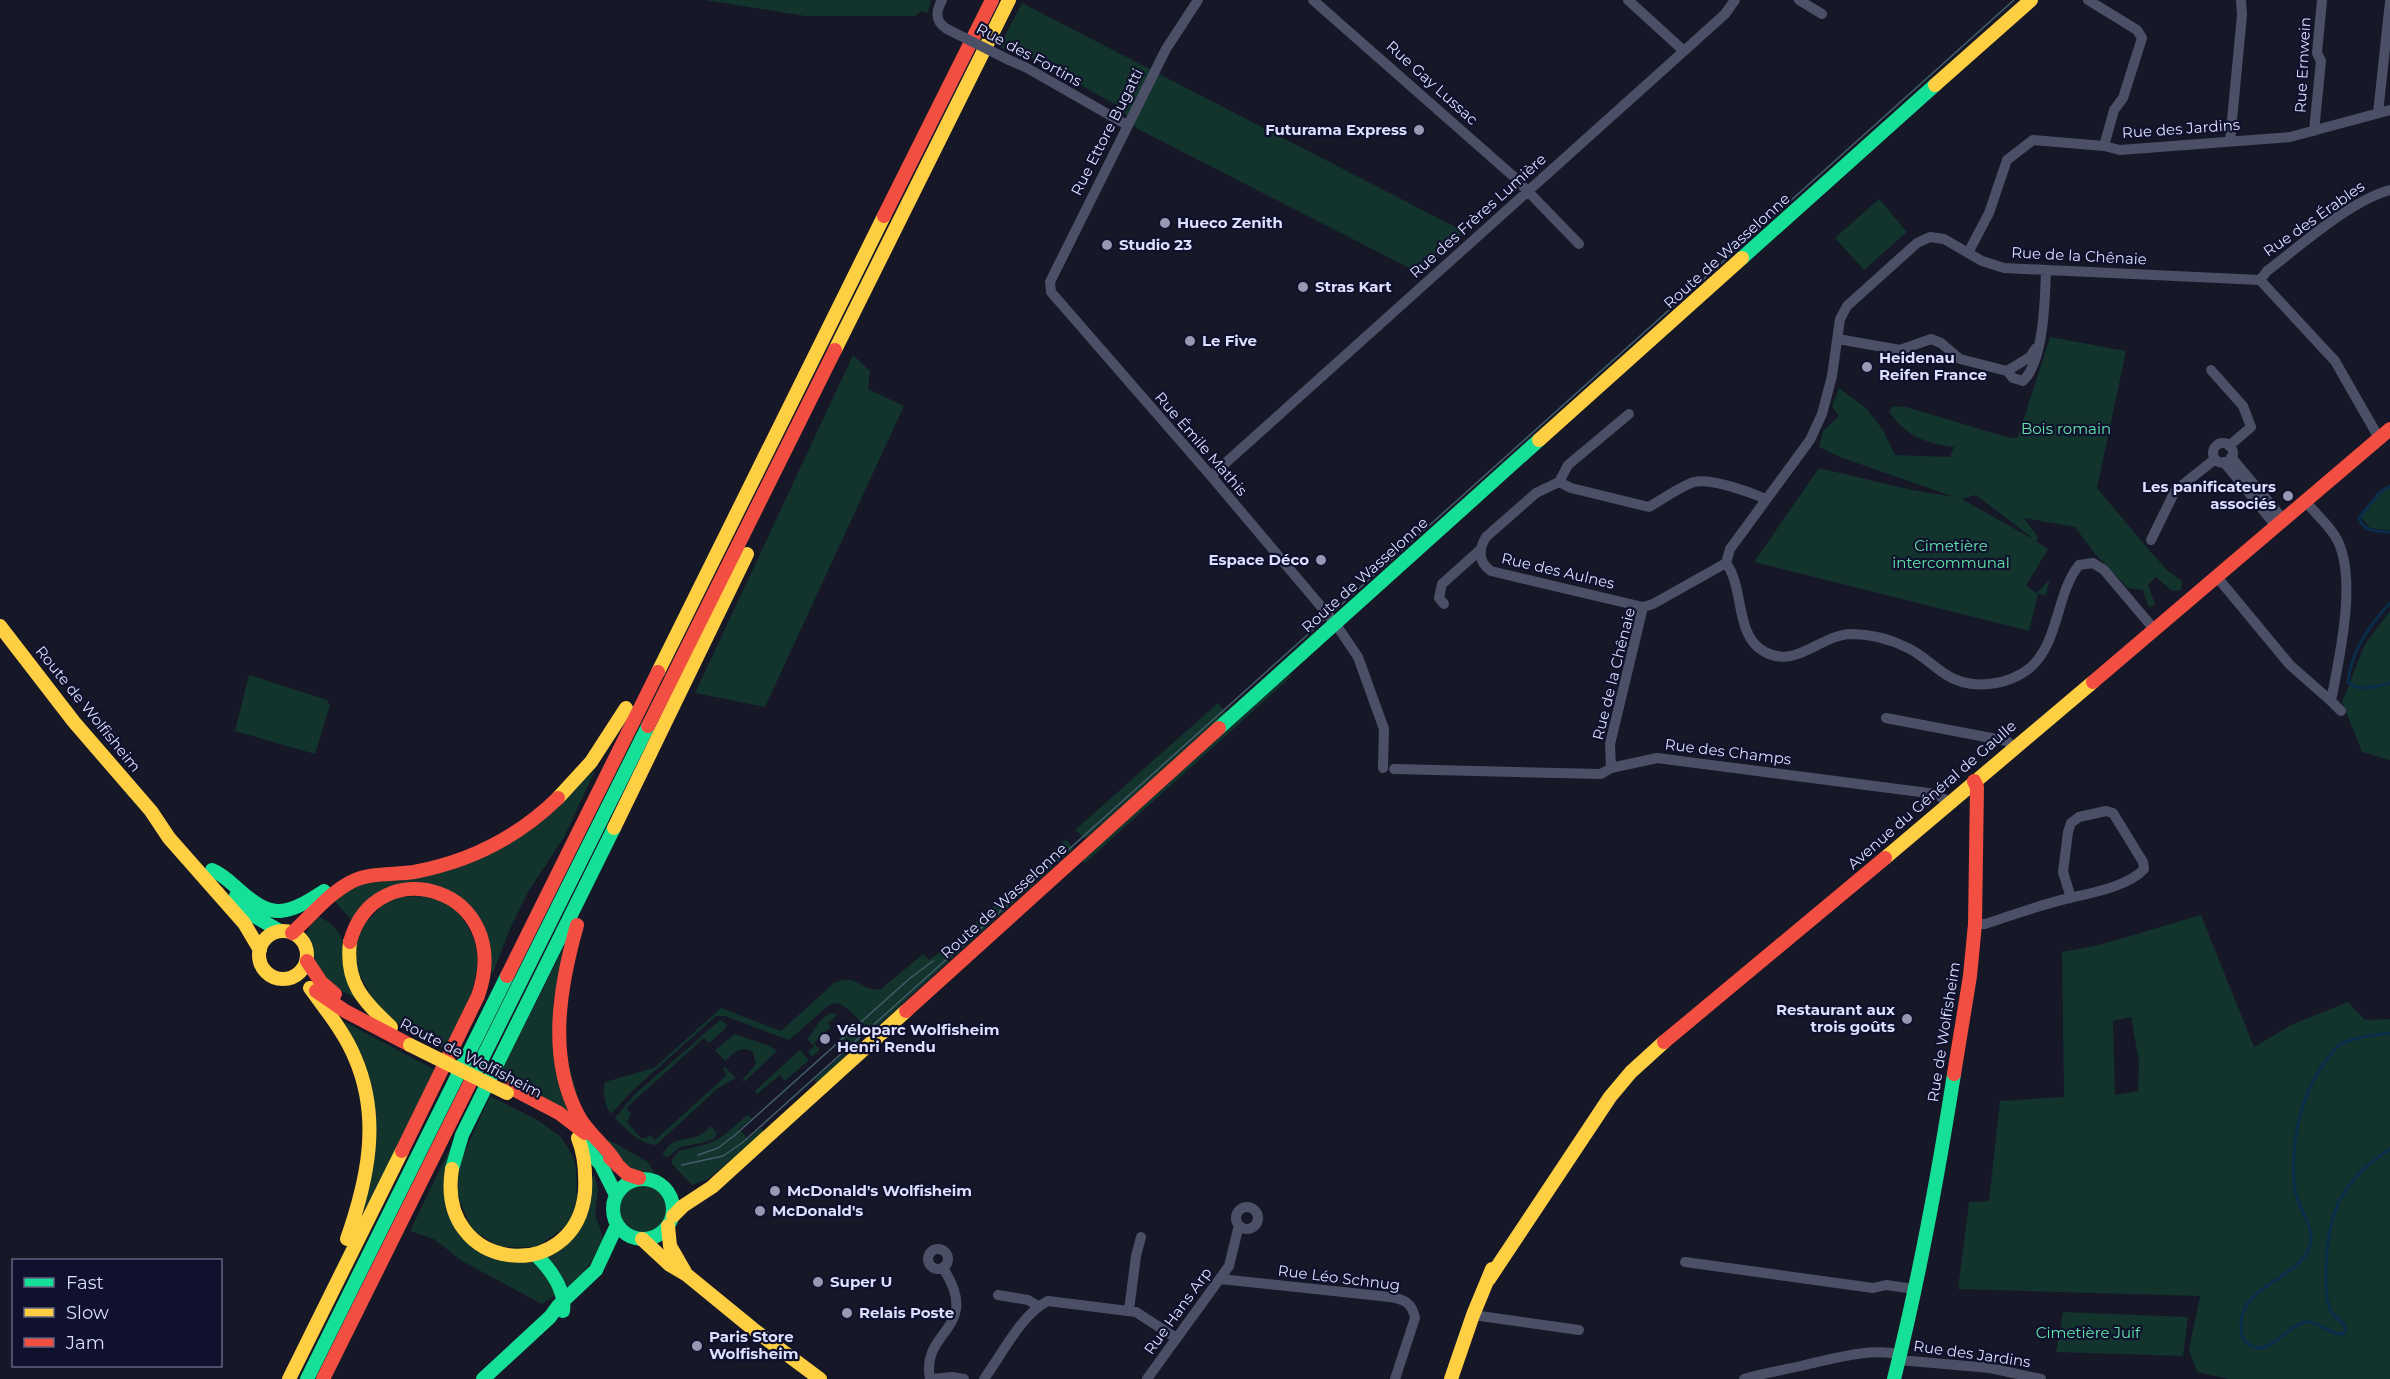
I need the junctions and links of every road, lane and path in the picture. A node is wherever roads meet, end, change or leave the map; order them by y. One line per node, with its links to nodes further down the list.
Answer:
1 (942, 0): 18 (street, Rue des Fortins, bridge)
2 (992, 0): 38 (main road)
3 (1008, 0): 29 (main road)
4 (1198, 0): 18 (street, Rue Ettore Bugatti)
5 (1313, 0): 22 (street, Rue Gay Lussac)
6 (1628, 0): 15 (street)
7 (1735, 0): 15 (street, Rue des Frères Lumière)
8 (1799, 0): 14 (street)
9 (2031, 0): 50 (main road, Route de Wasselonne)
10 (2088, 0): 21 (street)
11 (2241, 0): 20 (street)
12 (2322, 0): 19 (street, Rue Ernwein)
13 (2390, 2): 17 (street)
14 (1822, 14)
15 (1684, 51): 22 (street, Rue des Frères Lumière)
16 (2390, 110): 17 (street, Rue des Jardins)
17 (2378, 113): 19 (street, Rue des Jardins)
18 (1127, 125): 28 (street, Rue Ettore Bugatti)
19 (2314, 131): 20 (street, Rue des Jardins)
20 (2230, 141): 21 (street, Rue des Jardins)
21 (2104, 146): 25 (street, Rue des Jardins)
22 (1529, 190): 24 (street, Rue Gay Lussac); 39 (street, Rue des Frères Lumière)
23 (2390, 190): 27 (street, Rue des Érables)
24 (1580, 244)
25 (1968, 253): 26 (street, Rue de la Chênaie); 30 (street, Rue de la Chênaie)
26 (2046, 270): 27 (street, Rue de la Chênaie); 31 (street)
27 (2260, 280): 35 (street)
28 (1050, 282): 39 (street, Rue Émile Mathis)
29 (852, 315): 55 (main road); 105 (main road)
30 (1838, 339): 33 (street); 41 (street, Rue de la Chênaie)
31 (2038, 345): 33 (street); 33 (street)
32 (2211, 370): 36 (street)
33 (2007, 371)
34 (1629, 414): 40 (street)
35 (2385, 433): 42 (main road, Avenue du Général de Gaulle)
36 (2229, 446): 37 (street); 37 (street)
37 (2223, 459): 43 (street); 44 (street)
38 (763, 462): 63 (main road); 104 (main road)
39 (1211, 476): 50 (street, Rue Émile Mathis)
40 (1559, 482): 41 (street); 45 (street, Rue des Aulnes)
41 (1766, 499): 46 (street, Rue de la Chênaie)
42 (2305, 501): 43 (main road, Avenue du Général de Gaulle); 53 (street)
43 (2279, 522): 47 (main road, Avenue du Général de Gaulle)
44 (2151, 540)
45 (1480, 550): 48 (street, Rue des Aulnes); 49 (street, Rue des Aulnes)
46 (1726, 563): 49 (street, Rue de la Chênaie); 52 (street)
47 (2217, 577): 52 (main road, Avenue du Général de Gaulle); 53 (street)
48 (1444, 604)
49 (1643, 607): 58 (street, Rue de la Chênaie)
50 (1335, 623): 59 (street, Rue Émile Mathis); 79 (main road, Route de Wasselonne)
51 (0, 626): 62 (main road, Route de Wolfisheim)
52 (2154, 629): 57 (main road, Avenue du Général de Gaulle)
53 (2331, 701): 54 (street)
54 (2341, 711)
55 (672, 712): 75 (main road); 88 (main road)
56 (1886, 718): 57 (street)
57 (2014, 747): 60 (main road, Avenue du Général de Gaulle)
58 (1611, 768): 59 (street, Rue des Champs); 61 (street, Rue des Champs)
59 (1389, 769)
60 (1974, 781): 61 (main road, Avenue du Général de Gaulle); 66 (main road, Rue de Wolfisheim)
61 (1949, 802): 98 (main road, Avenue du Général de Gaulle)
62 (152, 811): 64 (main road, Route de Wolfisheim); 68 (main road, Route de Wolfisheim)
63 (522, 828): 64 (main road); 67 (main road)
64 (212, 870): 67 (main road, Route de Wolfisheim)
65 (2071, 897): 65 (street); 66 (street)
66 (1975, 924): 93 (main road, Rue de Wolfisheim)
67 (286, 932): 68 (main road); 69 (main road)
68 (260, 950): 70 (main road)
69 (307, 961): 70 (main road); 72 (main road, Route de Wolfisheim)
70 (285, 979): 71 (main road, Route de Wolfisheim)
71 (310, 988): 73 (main road, Route de Wolfisheim); 102 (main road)
72 (391, 1027): 73 (main road, Route de Wolfisheim); 103 (main road)
73 (411, 1042): 74 (main road, Route de Wolfisheim, bridge)
74 (508, 1090): 77 (main road, Route de Wolfisheim); 78 (main road, Route de Wolfisheim)
75 (570, 1100): 76 (main road); 78 (main road)
76 (598, 1126)
77 (578, 1138): 82 (main road, Route de Wolfisheim); 88 (main road)
78 (618, 1166): 80 (main road, Route de Wolfisheim)
79 (723, 1176): 81 (main road); 83 (main road, Route de Wasselonne)
80 (639, 1178): 81 (main road); 82 (main road)
81 (666, 1188): 83 (main road)
82 (616, 1195): 84 (main road)
83 (670, 1221): 87 (main road); 91 (main road)
84 (617, 1225): 87 (main road); 96 (main road)
85 (1239, 1225): 92 (street, Rue Hans Arp)
86 (1141, 1237): 97 (street)
87 (639, 1239): 91 (main road); 96 (main road)
88 (536, 1256): 96 (main road)
89 (1686, 1262): 93 (street)
90 (943, 1268): 108 (street)
91 (687, 1275): 107 (main road)
92 (1220, 1279): 100 (street, Rue Hans Arp); 112 (street, Rue Léo Schnug)
93 (1915, 1288): 101 (main road, Rue de Wolfisheim)
94 (998, 1295): 95 (street)
95 (1038, 1306): 97 (street); 110 (street)
96 (559, 1309): 106 (main road)
97 (1129, 1310): 100 (street)
98 (1473, 1315): 99 (street); 113 (main road, Avenue du Général de Gaulle)
99 (1579, 1330)
100 (1176, 1338): 111 (street, Rue Hans Arp)
101 (1900, 1357): 114 (street, Rue des Jardins); 115 (main road, Rue de Wolfisheim); 116 (street, Rue des Jardins)
102 (283, 1379)
103 (289, 1379)
104 (307, 1379)
105 (323, 1379)
106 (483, 1379)
107 (820, 1379)
108 (932, 1379): 109 (street)
109 (964, 1379)
110 (984, 1379)
111 (1147, 1379)
112 (1395, 1379)
113 (1452, 1379)
114 (1744, 1379)
115 (1894, 1379)
116 (2041, 1379)

